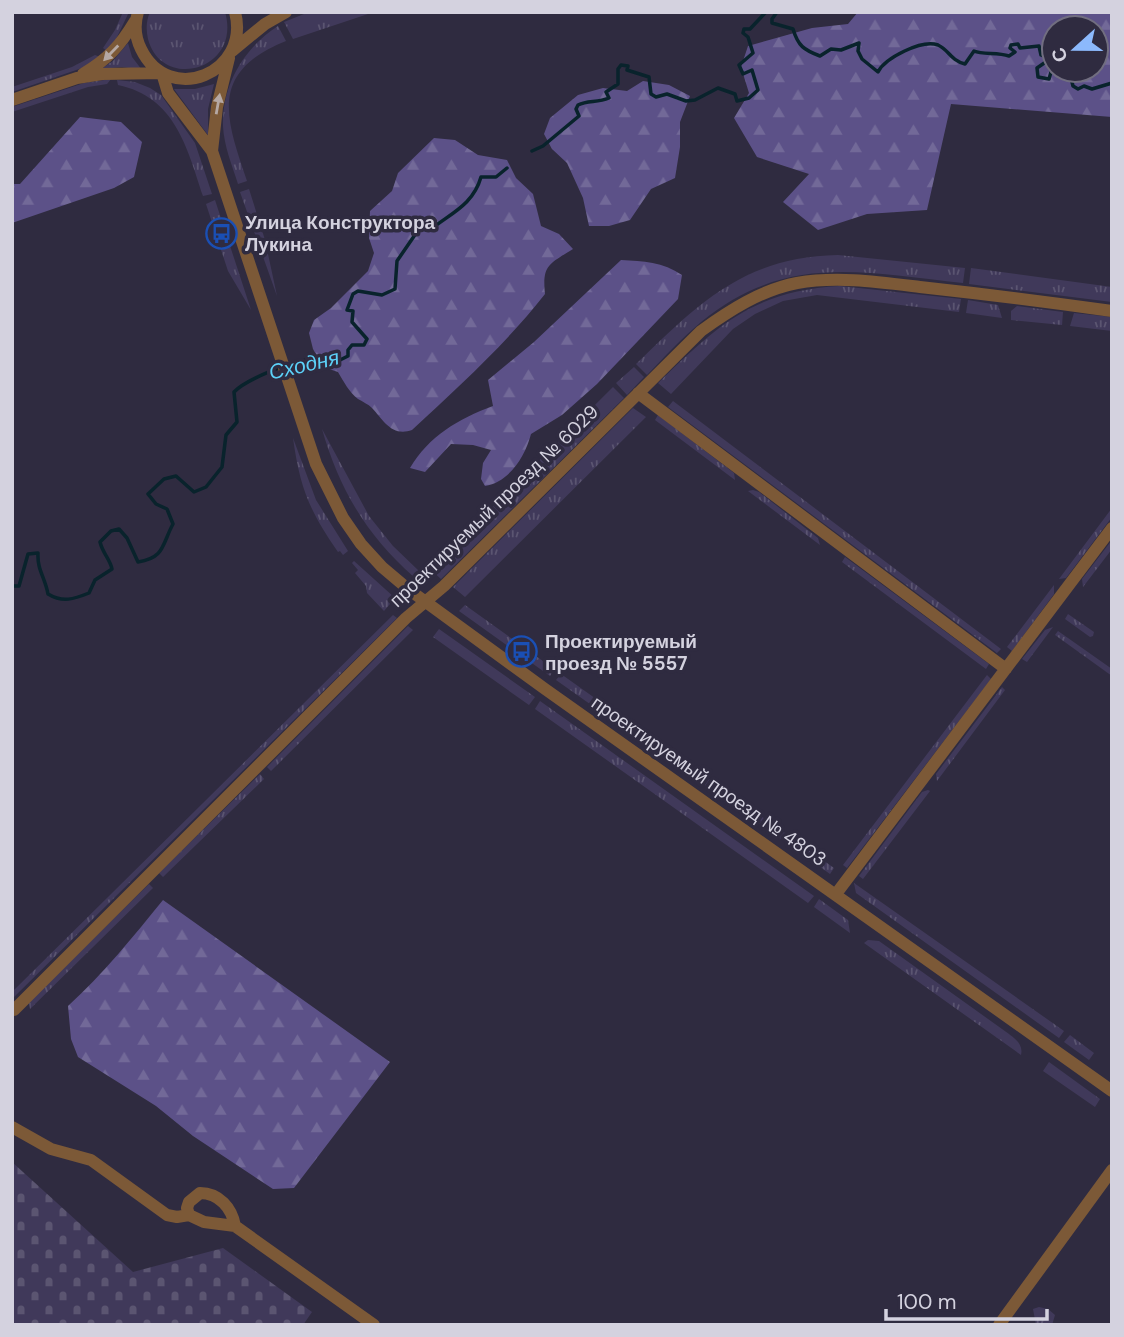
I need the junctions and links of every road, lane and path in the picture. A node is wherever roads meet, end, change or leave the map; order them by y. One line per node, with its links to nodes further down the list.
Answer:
1 (235, 12): 4 (street, проектируемый проезд № 4803)
2 (286, 12): 4 (street)
3 (137, 16): 5 (street, проектируемый проезд № 4803); 6 (street, one-way to 6)
4 (230, 54): 5 (street); 8 (street, проектируемый проезд № 4803, one-way to 4)
5 (162, 73): 6 (street); 8 (street, проектируемый проезд № 4803)
6 (77, 78): 7 (street)
7 (12, 100)
8 (212, 151): 12 (street, проектируемый проезд № 4803)
9 (1112, 311): 10 (street, проектируемый проезд № 6029)
10 (638, 393): 12 (street, проектируемый проезд № 6029); 13 (street)
11 (1112, 528): 13 (street)
12 (425, 602): 14 (street, проектируемый проезд № 4803); 15 (street, проектируемый проезд № 6029)
13 (1006, 669): 14 (street)
14 (836, 894): 16 (street, проектируемый проезд № 4803)
15 (14, 1010)
16 (1112, 1091)
17 (12, 1127): 19 (street)
18 (1112, 1170): 22 (street)
19 (189, 1215): 20 (street); 20 (street)
20 (235, 1226): 21 (street)
21 (374, 1325)
22 (999, 1325)

